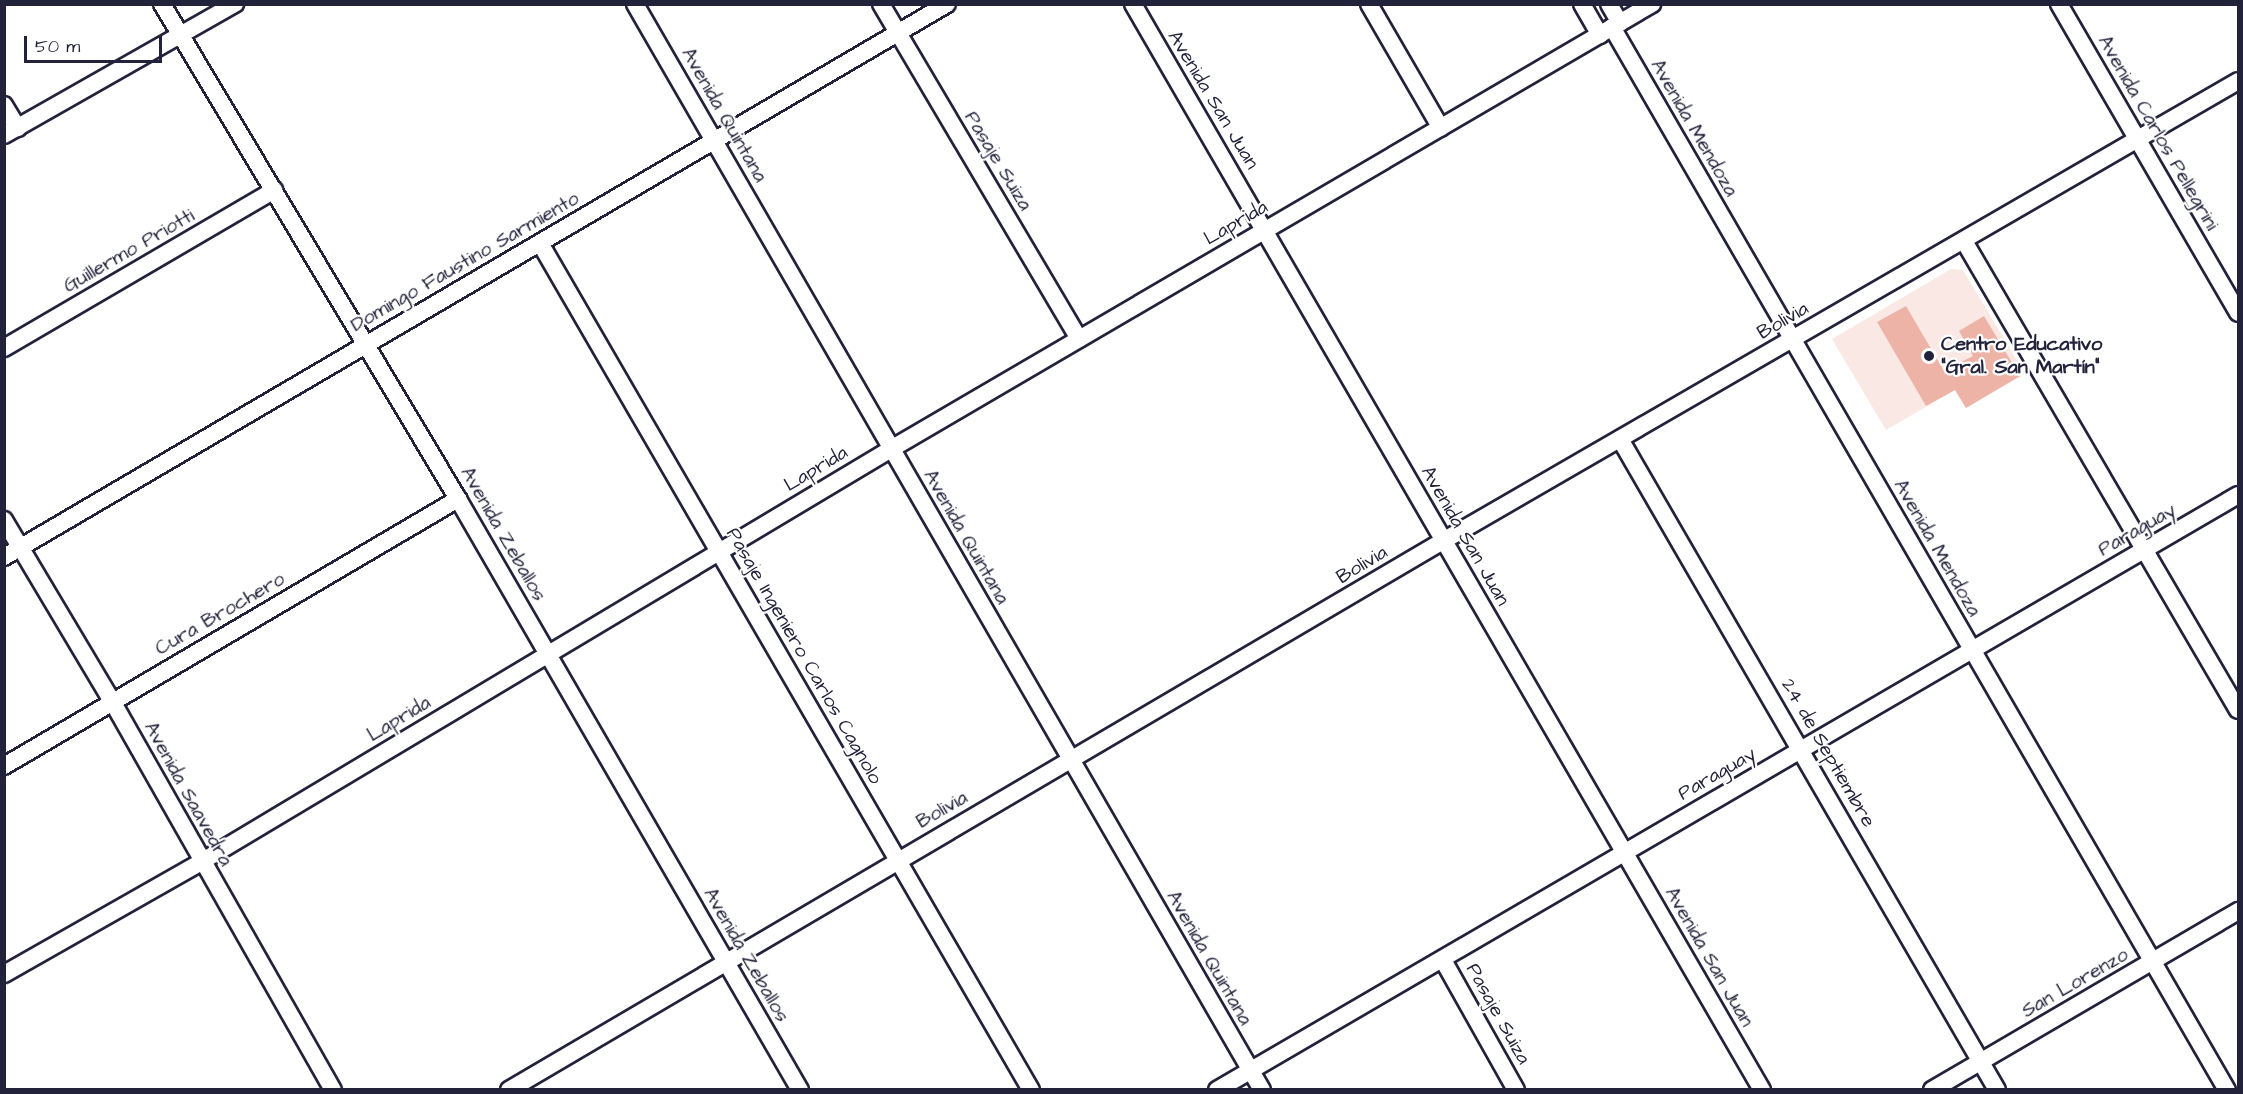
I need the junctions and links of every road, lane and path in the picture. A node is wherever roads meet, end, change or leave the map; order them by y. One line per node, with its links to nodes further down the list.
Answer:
1 (162, 4): 14 (street, Avenida Zeballos)
2 (235, 4): 14 (street)
3 (635, 4): 19 (street, Avenida Quintana)
4 (881, 4): 13 (street, Pasaje Suiza)
5 (946, 4): 13 (street, Domingo Faustino Sarmiento)
6 (1132, 4): 22 (street, Avenida San Juan)
7 (1369, 4): 17 (street)
8 (1582, 4): 12 (street, Avenida Mendoza)
9 (1609, 4): 12 (street, Avenida Mendoza)
10 (1652, 4): 12 (street, Laprida)
11 (2059, 4): 20 (street, Avenida Carlos Pellegrini)
12 (1610, 28): 17 (street, Laprida); 27 (street, Avenida Mendoza)
13 (898, 33): 19 (street, Domingo Faustino Sarmiento); 26 (street, Pasaje Suiza)
14 (180, 36): 18 (street); 21 (street, Avenida Zeballos)
15 (2238, 81): 20 (street, Bolivia)
16 (4, 105): 18 (street)
17 (1441, 128): 22 (street, Laprida)
18 (11, 132)
19 (714, 139): 24 (street, Domingo Faustino Sarmiento); 31 (street, Avenida Quintana)
20 (2136, 140): 23 (street, Bolivia); 25 (street, Avenida Carlos Pellegrini)
21 (274, 190): 28 (street, Avenida Zeballos); 29 (street, Guillermo Priotti)
22 (1265, 230): 26 (street, Laprida); 35 (street, Avenida San Juan)
23 (1964, 241): 27 (street, Bolivia); 37 (street)
24 (540, 243): 28 (street, Domingo Faustino Sarmiento); 38 (street, Pasaje Ingeniero Carlos Cagnolo)
25 (2238, 313)
26 (1079, 339): 31 (street, Laprida)
27 (1792, 340): 30 (street, Bolivia); 40 (street, Avenida Mendoza)
28 (366, 344): 33 (street, Avenida Zeballos); 36 (street, Domingo Faustino Sarmiento)
29 (4, 348)
30 (1620, 439): 35 (street, Bolivia); 44 (street, 24 de Septiembre)
31 (891, 449): 38 (street, Laprida); 45 (street, Avenida Quintana)
32 (2238, 495): 37 (street, Paraguay)
33 (458, 499): 41 (street, Avenida Zeballos); 42 (street, Cura Brochero)
34 (4, 520): 36 (street, Avenida Saavedra)
35 (1443, 541): 45 (street, Bolivia); 47 (street, Avenida San Juan)
36 (21, 547): 39 (street, Domingo Faustino Sarmiento); 42 (street, Avenida Saavedra)
37 (2145, 550): 40 (street, Paraguay); 43 (street)
38 (720, 551): 41 (street, Laprida); 48 (street, Pasaje Ingeniero Carlos Cagnolo)
39 (4, 557)
40 (1973, 651): 44 (street, Paraguay); 52 (street, Avenida Mendoza)
41 (548, 654): 49 (street, Laprida); 53 (street, Avenida Zeballos)
42 (112, 701): 46 (street, Cura Brochero); 49 (street, Avenida Saavedra)
43 (2238, 710)
44 (1803, 750): 47 (street, Paraguay); 55 (street, 24 de Septiembre)
45 (1070, 761): 48 (street, Bolivia); 56 (street, Avenida Quintana)
46 (4, 766)
47 (1623, 851): 51 (street, Paraguay); 64 (street, Avenida San Juan)
48 (897, 860): 53 (street, Bolivia); 60 (street, Pasaje Ingeniero Carlos Cagnolo)
49 (201, 862): 54 (street, Laprida); 57 (street, Avenida Saavedra)
50 (2238, 911): 52 (street, San Lorenzo)
51 (1443, 960): 56 (street, Paraguay); 63 (street, Pasaje Suiza)
52 (2154, 961): 55 (street, San Lorenzo); 67 (street, Avenida Mendoza)
53 (726, 962): 58 (street, Bolivia); 59 (street, Avenida Zeballos)
54 (4, 974)
55 (1981, 1062): 65 (street, San Lorenzo); 66 (street, 24 de Septiembre)
56 (1250, 1070): 61 (street, Paraguay); 62 (street, Avenida Quintana)
57 (333, 1089)
58 (509, 1089)
59 (800, 1089)
60 (1031, 1089)
61 (1217, 1089)
62 (1262, 1089)
63 (1516, 1089)
64 (1762, 1089)
65 (1932, 1089)
66 (1997, 1089)
67 (2227, 1089)

